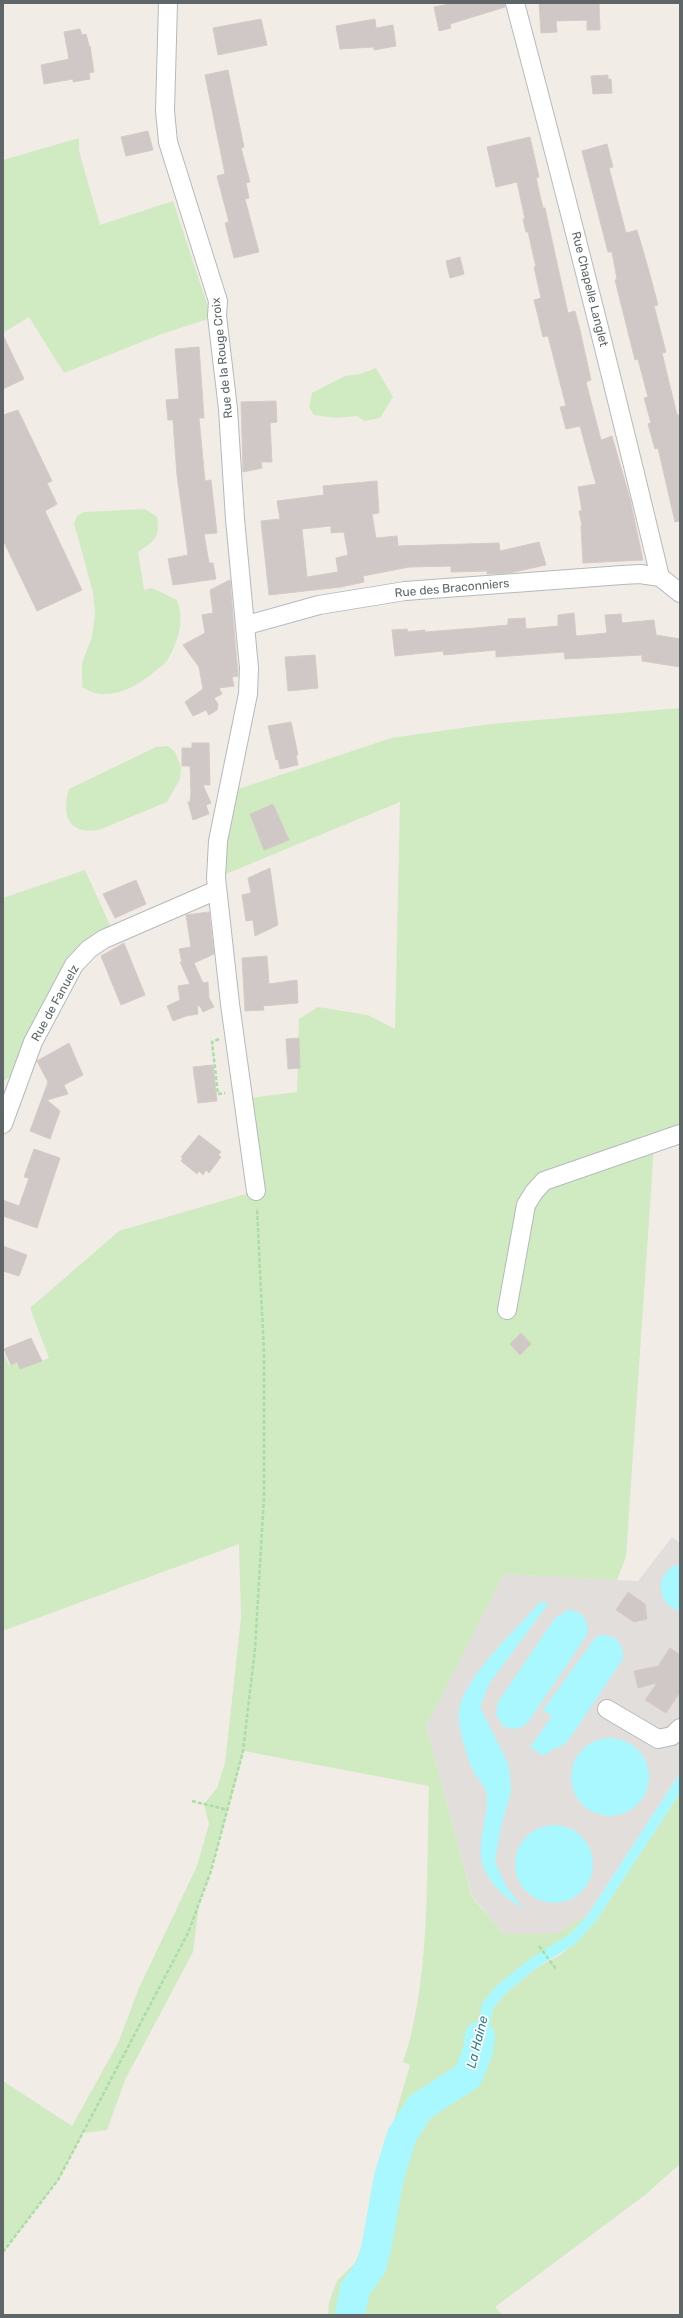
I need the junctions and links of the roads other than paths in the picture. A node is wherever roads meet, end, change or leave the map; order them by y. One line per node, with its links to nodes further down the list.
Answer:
1 (168, 3): 5 (street, Rue de la Rouge Croix)
2 (515, 3): 3 (street, Rue Chapelle Langlet)
3 (660, 577): 4 (street); 5 (street, Rue des Braconniers)
4 (680, 593)
5 (246, 624): 6 (street, Rue de la Rouge Croix)
6 (217, 890): 7 (street, Rue de Fanuelz); 9 (street, Rue de la Rouge Croix)
7 (3, 1124)
8 (680, 1134): 10 (street)
9 (256, 1191)
10 (507, 1310)
11 (607, 1709): 12 (street)
12 (680, 1728)

